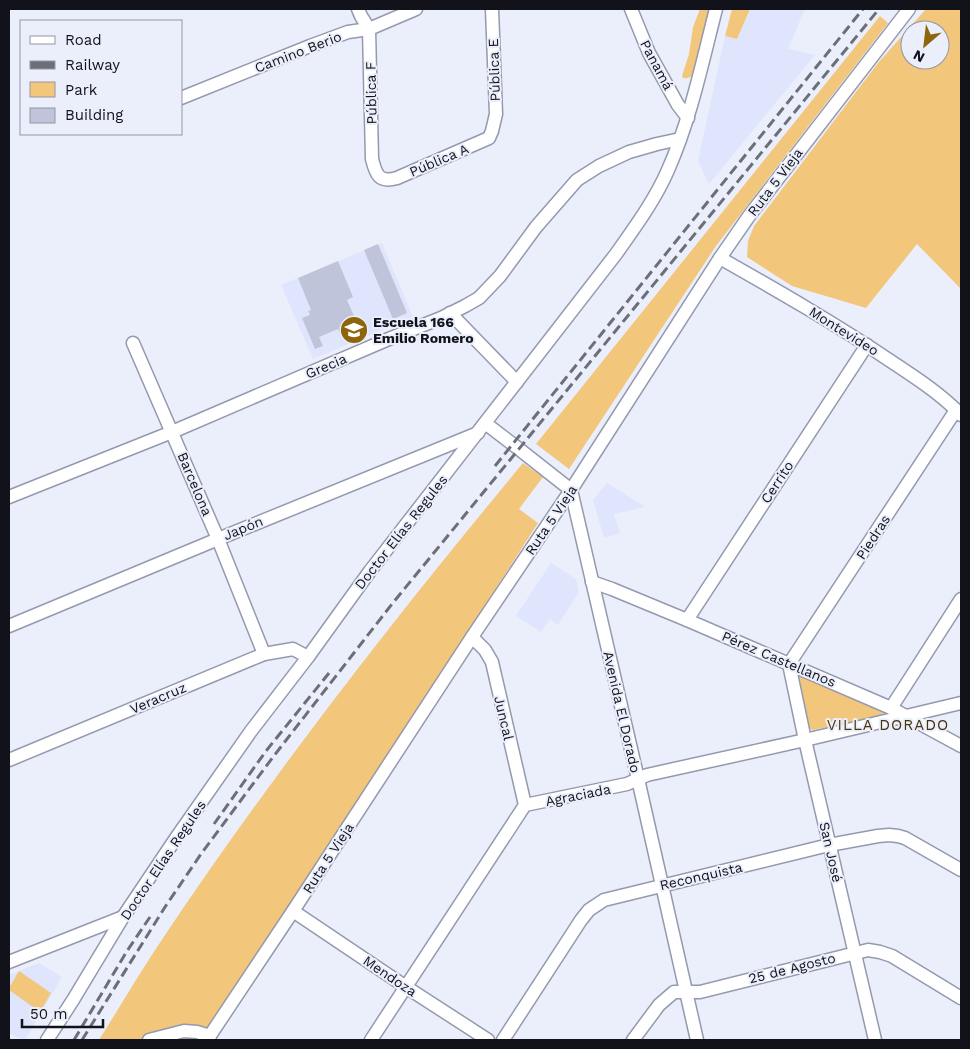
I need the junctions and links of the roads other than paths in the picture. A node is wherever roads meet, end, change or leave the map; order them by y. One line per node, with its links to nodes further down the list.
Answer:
1 (358, 9): 7 (street, Pública F)
2 (416, 9): 7 (street, Camino Berio)
3 (492, 9): 10 (street, Pública E)
4 (631, 9): 9 (street, Panamá)
5 (716, 9): 9 (street, Doctor Elías Regules)
6 (909, 9): 13 (street, Ruta 5 Vieja)
7 (369, 29): 8 (street, Camino Berio); 12 (street, Pública F)
8 (182, 98)
9 (688, 118): 11 (street, Doctor Elías Regules)
10 (492, 131): 12 (street, Pública A)
11 (680, 139): 14 (street, Grecia); 17 (street, Doctor Elías Regules)
12 (381, 178)
13 (720, 258): 16 (street, Montevideo); 21 (street, Ruta 5 Vieja)
14 (450, 313): 17 (street); 20 (street, Grecia)
15 (133, 343): 20 (street, Barcelona)
16 (867, 345): 18 (street, Montevideo); 26 (street, Cerrito)
17 (517, 382): 19 (street, Doctor Elías Regules)
18 (959, 413): 31 (street, Piedras)
19 (482, 428): 21 (street); 23 (street, Japón); 30 (street, Doctor Elías Regules)
20 (172, 432): 22 (street, Grecia); 23 (street, Barcelona)
21 (571, 490): 24 (street, Avenida El Dorado); 28 (street, Ruta 5 Vieja)
22 (9, 497)
23 (218, 538): 27 (street, Japón); 29 (street, Barcelona)
24 (592, 582): 26 (street, Pérez Castellanos); 38 (street, Avenida El Dorado)
25 (961, 600): 33 (street)
26 (687, 620): 31 (street, Pérez Castellanos)
27 (9, 626)
28 (472, 638): 39 (street, Juncal); 43 (street, Ruta 5 Vieja)
29 (264, 654): 30 (street, Veracruz); 37 (street, Veracruz)
30 (308, 657): 44 (street, Doctor Elías Regules)
31 (789, 664): 33 (street, Pérez Castellanos); 35 (street, San José)
32 (961, 703): 34 (street, Agraciada)
33 (891, 708): 34 (street, Pérez Castellanos)
34 (906, 716): 35 (street, Agraciada); 36 (street, Pérez Castellanos)
35 (805, 740): 38 (street, Agraciada); 40 (street, San José)
36 (961, 746)
37 (9, 760)
38 (638, 780): 39 (street, Agraciada); 42 (street, Avenida El Dorado)
39 (524, 805): 47 (street)
40 (829, 845): 41 (street, Reconquista); 42 (street, Reconquista); 45 (street, San José)
41 (961, 870)
42 (662, 885): 48 (street, Avenida El Dorado); 55 (street, Reconquista)
43 (293, 911): 47 (street, Mendoza); 50 (street, Ruta 5 Vieja)
44 (123, 917): 46 (street); 51 (street, Doctor Elías Regules)
45 (854, 952): 48 (street, 25 de Agosto); 49 (street, 25 de Agosto); 58 (street, San José)
46 (9, 962)
47 (406, 987): 53 (street); 54 (street, Mendoza)
48 (686, 992): 56 (street, 25 de Agosto); 57 (street, Avenida El Dorado)
49 (961, 998)
50 (208, 1038): 52 (street)
51 (47, 1040)
52 (149, 1040)
53 (371, 1040)
54 (488, 1040)
55 (503, 1040)
56 (633, 1040)
57 (697, 1040)
58 (875, 1040)

